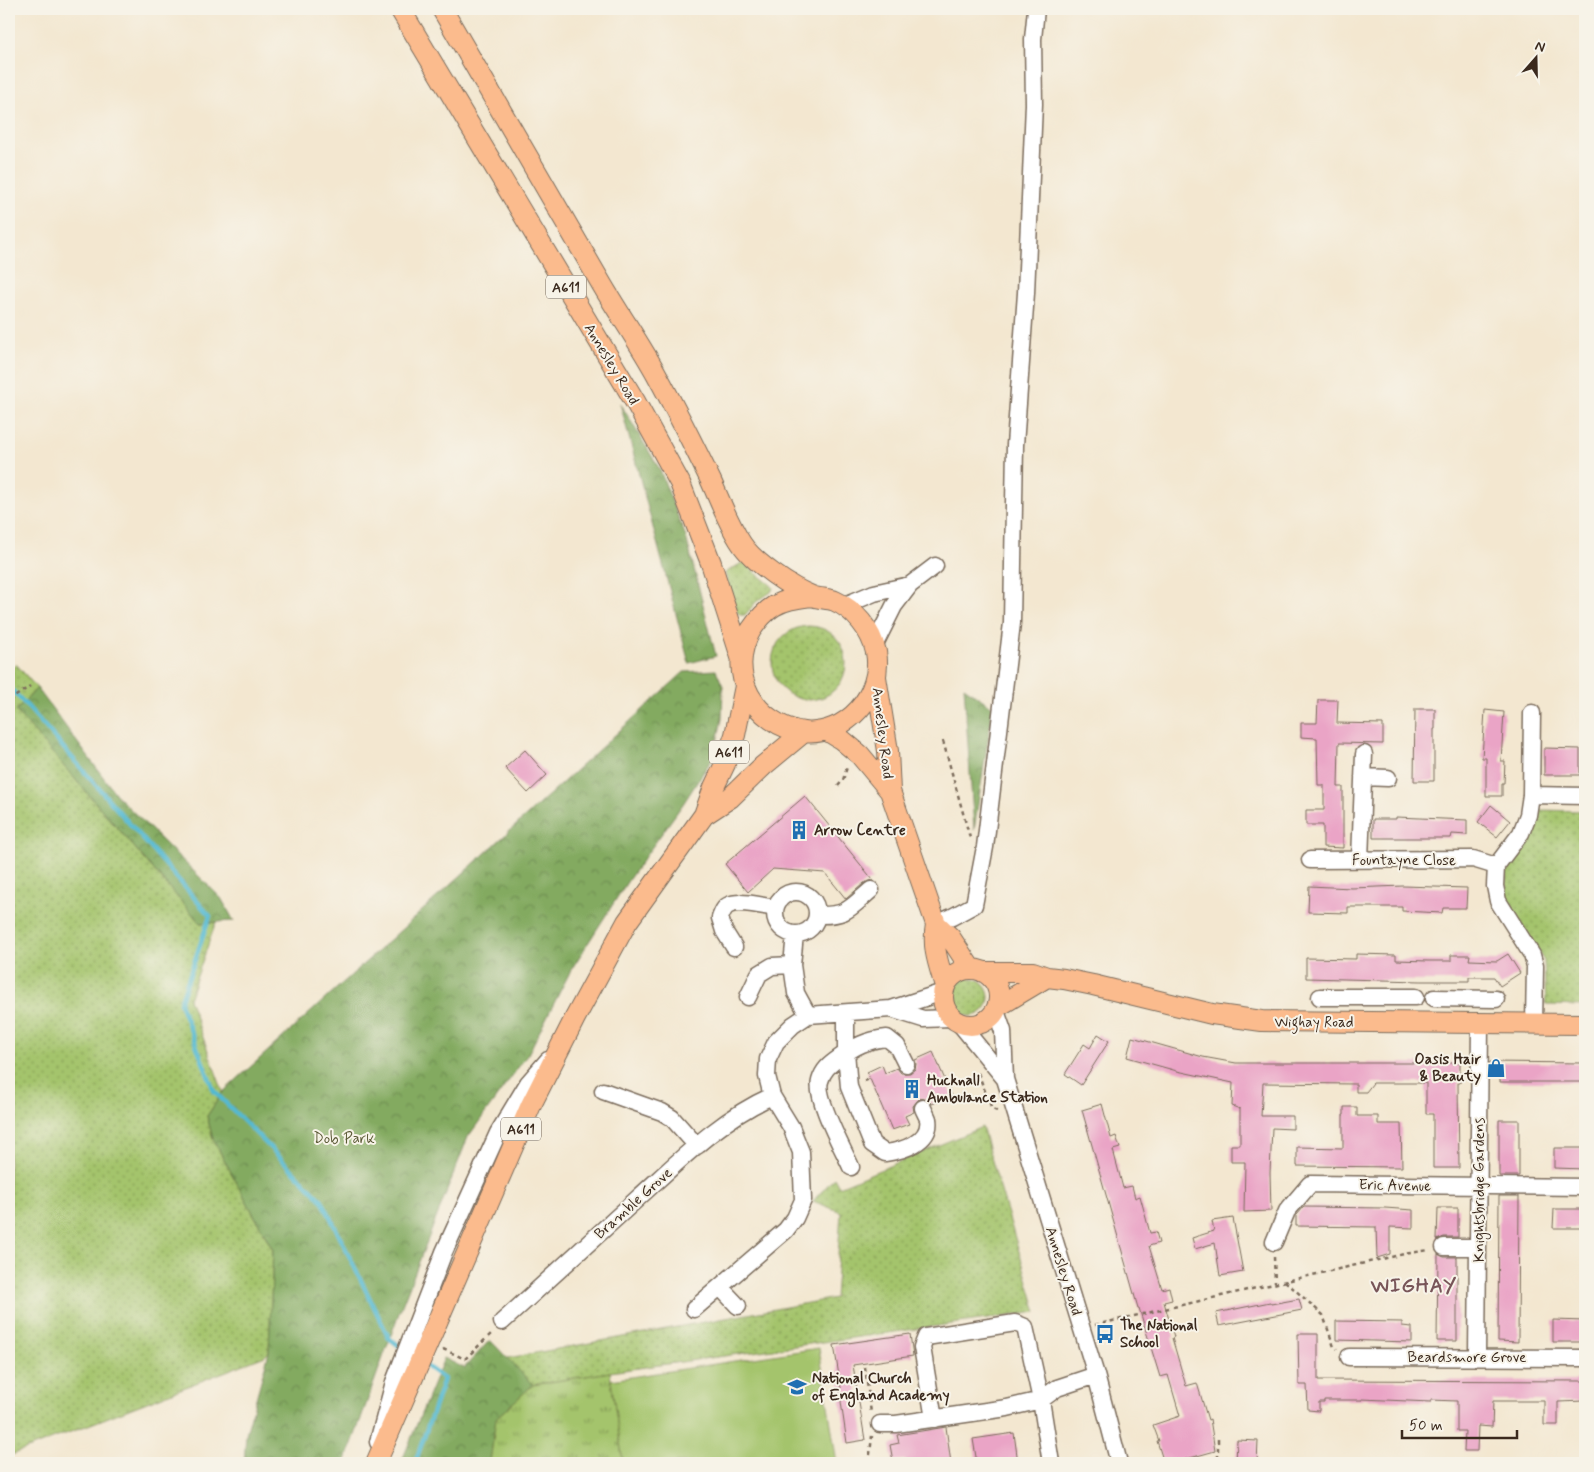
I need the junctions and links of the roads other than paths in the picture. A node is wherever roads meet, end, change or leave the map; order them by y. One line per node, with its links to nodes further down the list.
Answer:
1 (400, 9): 9 (main road, Annesley Road / A611)
2 (442, 9): 6 (main road, A611)
3 (1036, 9): 28 (street)
4 (935, 566): 5 (street)
5 (910, 585): 7 (street); 8 (street)
6 (812, 596): 7 (main road); 9 (main road)
7 (843, 606): 8 (main road)
8 (874, 646): 10 (main road)
9 (741, 658): 11 (main road)
10 (876, 676): 13 (main road); 18 (main road, Annesley Road)
11 (745, 686): 14 (main road); 21 (main road, A611)
12 (1532, 713): 19 (street)
13 (826, 730): 14 (main road); 18 (main road, Annesley Road)
14 (804, 732): 21 (main road, A611)
15 (1364, 754): 16 (street)
16 (1363, 777): 17 (street); 23 (street)
17 (1388, 778)
18 (890, 791): 28 (main road, Annesley Road)
19 (1531, 796): 20 (street); 24 (street)
20 (1585, 796)
21 (704, 815): 75 (main road, A611)
22 (1310, 860): 23 (street, Fountayne Close)
23 (1360, 860): 24 (street, Fountayne Close)
24 (1496, 866): 49 (street)
25 (871, 890): 27 (street)
26 (775, 908): 27 (street); 29 (street); 30 (street)
27 (817, 915): 29 (street)
28 (936, 924): 32 (main road, Annesley Road); 34 (main road, Annesley Road)
29 (795, 934): 31 (street)
30 (734, 947)
31 (792, 965): 35 (street); 45 (street)
32 (977, 971): 33 (main road, Wighay Road); 34 (main road); 43 (main road)
33 (1047, 977): 43 (main road); 47 (main road, Wighay Road)
34 (944, 989): 42 (street); 46 (main road)
35 (748, 997)
36 (1320, 997): 37 (street)
37 (1373, 997): 38 (street); 47 (street)
38 (1416, 997)
39 (1434, 998): 40 (street)
40 (1475, 999): 41 (street); 48 (street, Knightsbridge Gardens)
41 (1496, 999)
42 (891, 1009): 44 (street); 46 (street)
43 (996, 1009): 46 (main road); 53 (street, Annesley Road)
44 (846, 1013): 45 (street); 51 (street)
45 (808, 1015): 55 (street)
46 (956, 1021): 53 (street, Annesley Road)
47 (1374, 1022): 48 (main road, Wighay Road)
48 (1478, 1023): 49 (main road, Wighay Road); 59 (street, Knightsbridge Gardens)
49 (1534, 1023): 50 (main road, Wighay Road)
50 (1585, 1024)
51 (846, 1052): 52 (street); 56 (street); 58 (street)
52 (906, 1064)
53 (1005, 1079): 71 (street, Annesley Road)
54 (603, 1091): 57 (street)
55 (772, 1096): 57 (street, Bramble Grove); 64 (street)
56 (923, 1108)
57 (697, 1146): 67 (street, Bramble Grove)
58 (851, 1167)
59 (1479, 1186): 60 (street, Eric Avenue); 61 (street, Eric Avenue); 63 (street, Knightsbridge Gardens)
60 (1585, 1187)
61 (1274, 1242)
62 (1444, 1247): 63 (street)
63 (1478, 1247): 69 (street, Knightsbridge Gardens)
64 (720, 1287): 65 (street); 66 (street)
65 (738, 1306)
66 (694, 1309)
67 (498, 1327)
68 (1349, 1357): 69 (street, Beardsmore Grove)
69 (1477, 1357): 70 (street, Beardsmore Grove)
70 (1585, 1358)
71 (1096, 1375): 72 (street); 77 (street, Annesley Road)
72 (1041, 1400): 73 (street); 73 (street); 76 (street)
73 (934, 1418): 74 (street)
74 (876, 1424)
75 (374, 1463)
76 (1051, 1463)
77 (1118, 1463)

